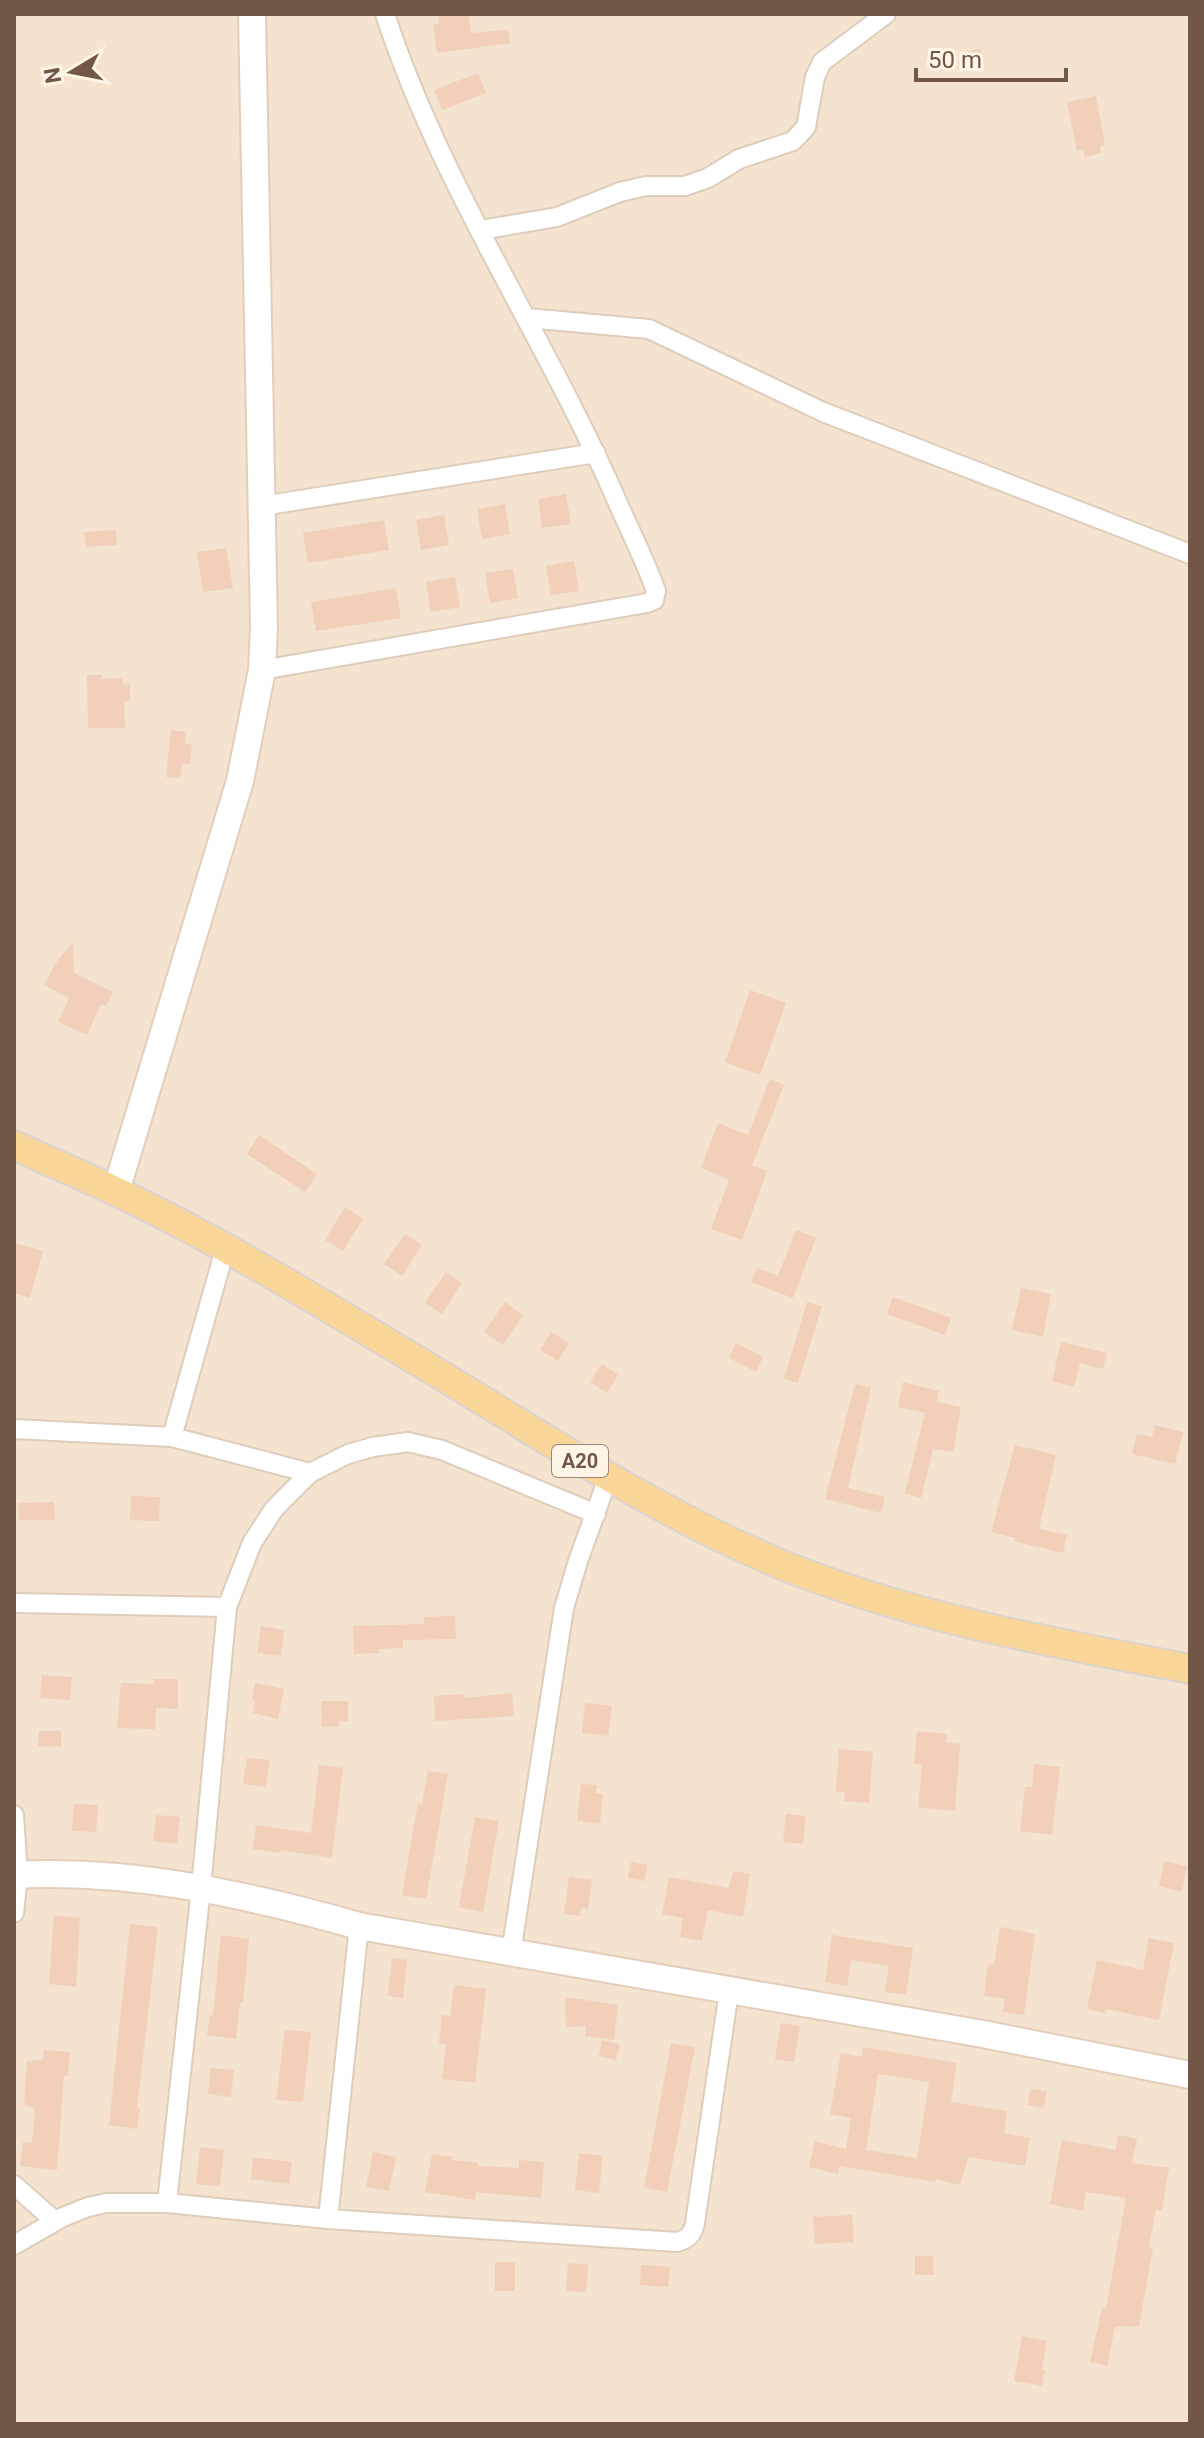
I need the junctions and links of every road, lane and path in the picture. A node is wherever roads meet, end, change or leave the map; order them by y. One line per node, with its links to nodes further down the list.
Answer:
1 (252, 14): 7 (street)
2 (385, 14): 4 (street)
3 (886, 14): 4 (street)
4 (481, 230): 5 (street)
5 (527, 318): 6 (street); 8 (street)
6 (596, 453): 7 (street); 9 (street)
7 (262, 506): 9 (street)
8 (1190, 554)
9 (262, 670): 11 (street)
10 (14, 1145): 11 (main road, A20)
11 (116, 1191): 12 (main road, A20)
12 (225, 1249): 14 (street); 16 (main road, A20)
13 (14, 1429): 14 (street)
14 (172, 1437): 15 (street)
15 (310, 1473): 17 (street); 19 (street)
16 (608, 1478): 17 (street); 20 (main road, A20)
17 (596, 1514): 26 (street)
18 (14, 1603): 19 (street)
19 (227, 1607): 23 (street)
20 (1190, 1669)
21 (14, 1815): 22 (street)
22 (16, 1875): 23 (street); 24 (street)
23 (201, 1888): 25 (street); 30 (street)
24 (14, 1913)
25 (359, 1926): 26 (street); 31 (street)
26 (511, 1953): 27 (street)
27 (729, 1991): 28 (street); 31 (street)
28 (1190, 2075)
29 (14, 2185): 32 (street)
30 (167, 2203): 31 (street); 32 (street)
31 (328, 2219)
32 (55, 2221): 33 (street)
33 (14, 2245)

